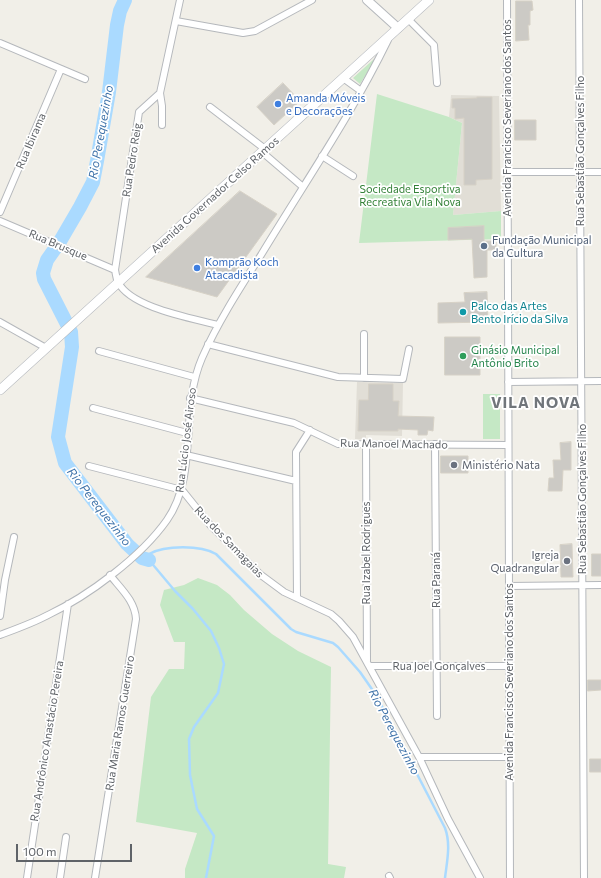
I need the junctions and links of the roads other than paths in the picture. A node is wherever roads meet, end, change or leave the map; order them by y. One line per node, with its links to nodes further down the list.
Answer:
1 (180, 0): 8 (street)
2 (312, 0): 8 (street)
3 (367, 0): 9 (street)
4 (429, 0): 7 (main road, Avenida Governador Celso Ramos)
5 (580, 0): 23 (street, Rua Sebastião Gonçalves Filho)
6 (506, 2): 22 (street, Avenida Francisco Severiano dos Santos)
7 (408, 19): 9 (main road, Avenida Governador Celso Ramos); 15 (street)
8 (176, 21): 17 (street)
9 (398, 28): 10 (main road, Avenida Governador Celso Ramos)
10 (391, 35): 13 (main road, Avenida Governador Celso Ramos); 16 (street, Rua Lúcio José Airoso)
11 (0, 44): 12 (street)
12 (61, 69): 14 (street); 27 (street, Rua Ibirama)
13 (343, 78): 16 (street); 20 (main road, Avenida Governador Celso Ramos)
14 (86, 80)
15 (437, 83)
16 (361, 91): 21 (street, Rua Lúcio José Airoso)
17 (160, 93): 19 (street); 29 (street, Rua Pedro Reig)
18 (210, 107): 20 (street)
19 (162, 125)
20 (264, 151): 26 (street); 30 (main road, Avenida Governador Celso Ramos)
21 (322, 156): 25 (street); 26 (street, Rua Lúcio José Airoso)
22 (507, 172): 23 (street); 42 (street, Avenida Francisco Severiano dos Santos)
23 (580, 172): 24 (street); 40 (street, Rua Sebastião Gonçalves Filho)
24 (601, 172)
25 (354, 176)
26 (303, 187): 32 (street, Rua Lúcio José Airoso)
27 (0, 212)
28 (0, 221): 29 (street, Rua Brusque)
29 (115, 270): 30 (street, Rua Pedro Reig)
30 (118, 283): 32 (street); 35 (main road, Avenida Governador Celso Ramos)
31 (0, 322): 35 (street)
32 (218, 326): 34 (street, Rua Lúcio José Airoso)
33 (364, 334): 39 (street)
34 (208, 344): 38 (street, Rua Lúcio José Airoso); 39 (street)
35 (46, 348): 43 (main road, Avenida Governador Celso Ramos)
36 (409, 348): 39 (street)
37 (99, 351): 38 (street)
38 (194, 377): 44 (street, Rua Lúcio José Airoso)
39 (364, 378)
40 (581, 381): 41 (street); 42 (street); 57 (street, Rua Sebastião Gonçalves Filho)
41 (601, 381)
42 (508, 382): 50 (street, Avenida Francisco Severiano dos Santos)
43 (0, 390)
44 (190, 398): 46 (street, Rua Manoel Machado); 47 (street, Rua Lúcio José Airoso)
45 (93, 408): 47 (street)
46 (310, 430): 48 (street, Rua Manoel Machado); 53 (street)
47 (187, 433): 51 (street, Rua Lúcio José Airoso)
48 (366, 444): 49 (street, Rua Manoel Machado); 64 (street, Rua Izabel Rodrigues)
49 (435, 444): 50 (street, Rua Manoel Machado); 65 (street, Rua Paraná)
50 (508, 444): 59 (street, Avenida Francisco Severiano dos Santos)
51 (186, 455): 53 (street); 54 (street, Rua Lúcio José Airoso)
52 (89, 466): 54 (street)
53 (296, 481): 60 (street)
54 (182, 490): 56 (street, Rua Lúcio José Airoso); 60 (street, Rua dos Samagaias)
55 (14, 537): 62 (street)
56 (110, 575): 61 (street, Rua Lúcio José Airoso); 73 (street, Rua Maria Ramos Guerreiro)
57 (582, 585): 58 (street); 59 (street); 76 (street, Rua Sebastião Gonçalves Filho)
58 (601, 585)
59 (509, 586): 66 (street, Avenida Francisco Severiano dos Santos)
60 (297, 598): 64 (street, Rua dos Samagaias)
61 (68, 604): 63 (street, Rua Lúcio José Airoso); 71 (street, Rua Andrônico Anastácio Pereira)
62 (0, 616)
63 (0, 635)
64 (368, 664): 65 (street, Rua Joel Gonçalves); 68 (street, Rua dos Samagaias)
65 (437, 666): 66 (street, Rua Joel Gonçalves); 67 (street, Rua Paraná)
66 (509, 666): 69 (street, Avenida Francisco Severiano dos Santos)
67 (437, 716)
68 (419, 757): 69 (street); 74 (street, Rua dos Samagaias)
69 (510, 757): 75 (street, Avenida Francisco Severiano dos Santos)
70 (66, 837): 72 (street)
71 (27, 878)
72 (60, 878)
73 (95, 878)
74 (480, 878)
75 (510, 878)
76 (584, 878)

